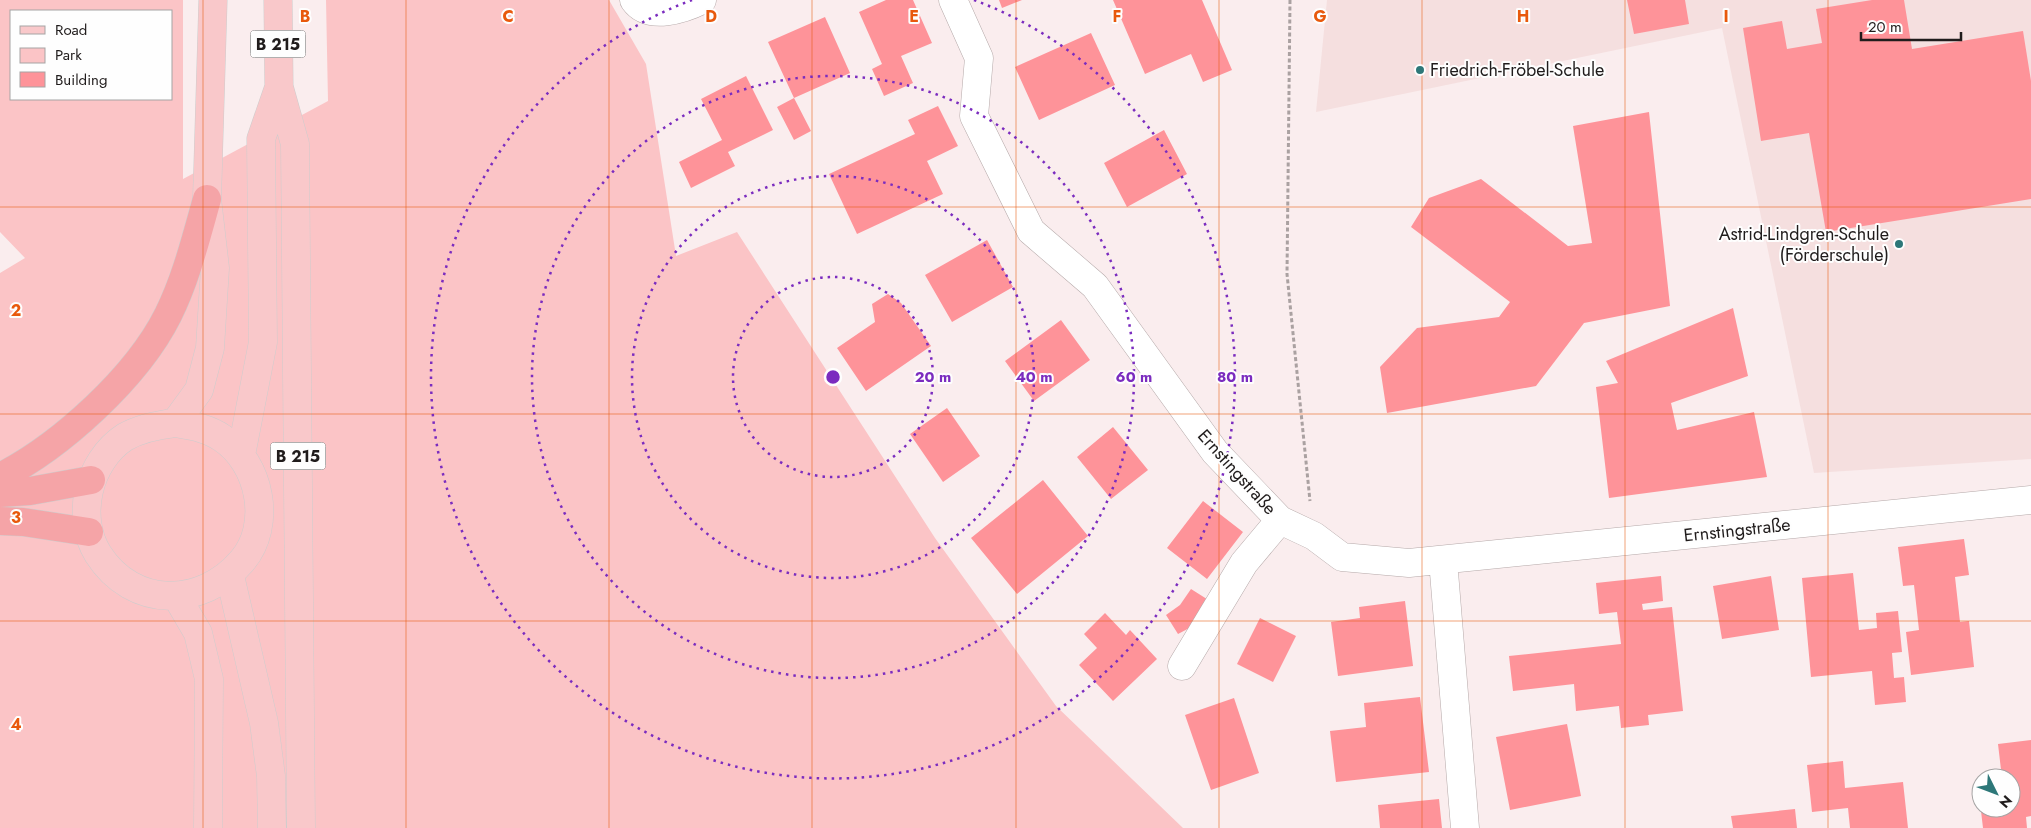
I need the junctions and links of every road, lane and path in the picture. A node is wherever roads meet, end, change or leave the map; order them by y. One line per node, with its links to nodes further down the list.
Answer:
1 (213, 0): 8 (main road)
2 (278, 0): 7 (main road, B 215)
3 (634, 0): 4 (street)
4 (702, 0)
5 (953, 0): 15 (street, Ernstingstraße)
6 (1290, 0): 18 (path)
7 (278, 87): 10 (main road, B 215); 25 (main road, B 215)
8 (207, 200): 9 (main road); 11 (highway)
9 (176, 423): 10 (main road, B 215); 12 (main road, B 215)
10 (241, 455): 20 (main road, B 215)
11 (0, 477)
12 (91, 480): 13 (highway); 17 (main road, B 215)
13 (0, 493)
14 (2031, 500): 19 (street, Ernstingstraße)
15 (1280, 520): 18 (street, Ernstingstraße); 22 (street)
16 (0, 521): 17 (highway)
17 (89, 532): 21 (main road, B 215)
18 (1314, 536): 19 (street, Ernstingstraße)
19 (1443, 560): 26 (street)
20 (230, 576): 21 (main road, B 215); 24 (main road)
21 (177, 597): 23 (main road)
22 (1182, 666)
23 (208, 828)
24 (272, 828)
25 (301, 828)
26 (1465, 828)

